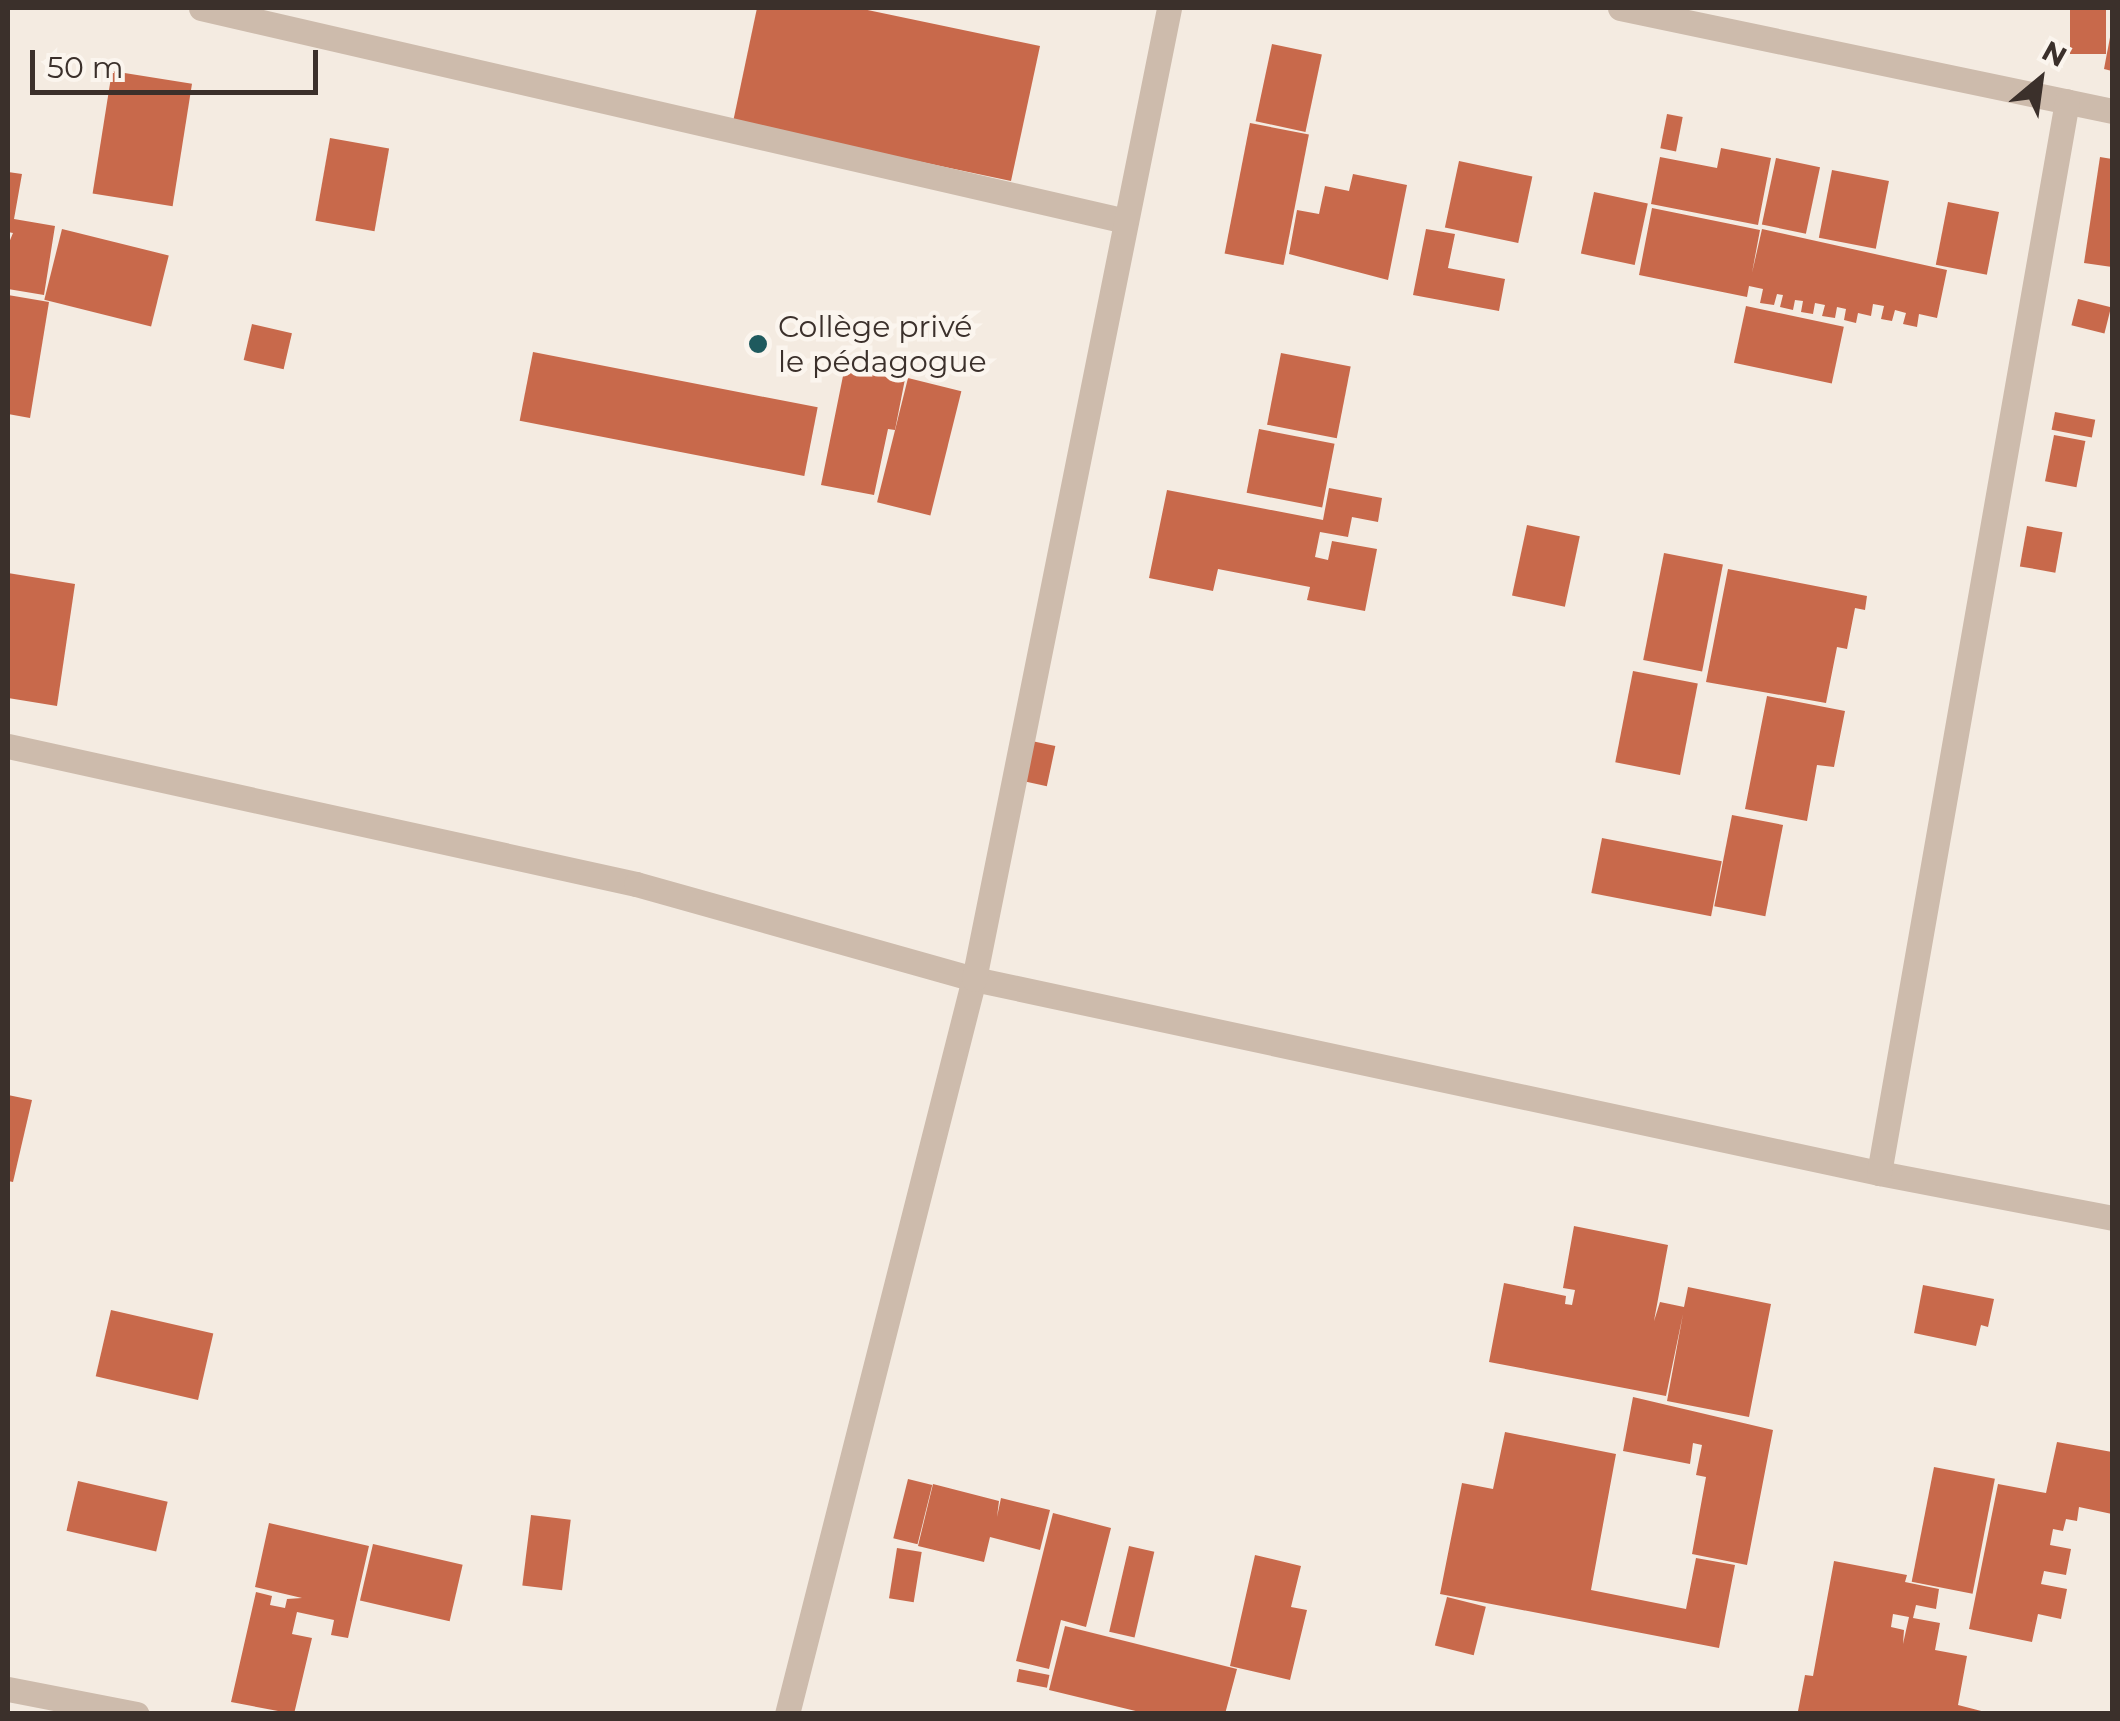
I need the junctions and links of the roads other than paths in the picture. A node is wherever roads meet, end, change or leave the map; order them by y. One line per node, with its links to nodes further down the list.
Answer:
1 (201, 8): 6 (street)
2 (1169, 8): 6 (street)
3 (1620, 8): 4 (street)
4 (2067, 101): 5 (street); 9 (street)
5 (2112, 110)
6 (1126, 221): 8 (street)
7 (8, 746): 8 (street)
8 (974, 979): 9 (street); 13 (street)
9 (1879, 1173): 10 (street)
10 (2112, 1218)
11 (8, 1689): 12 (street)
12 (137, 1714)
13 (787, 1714)

